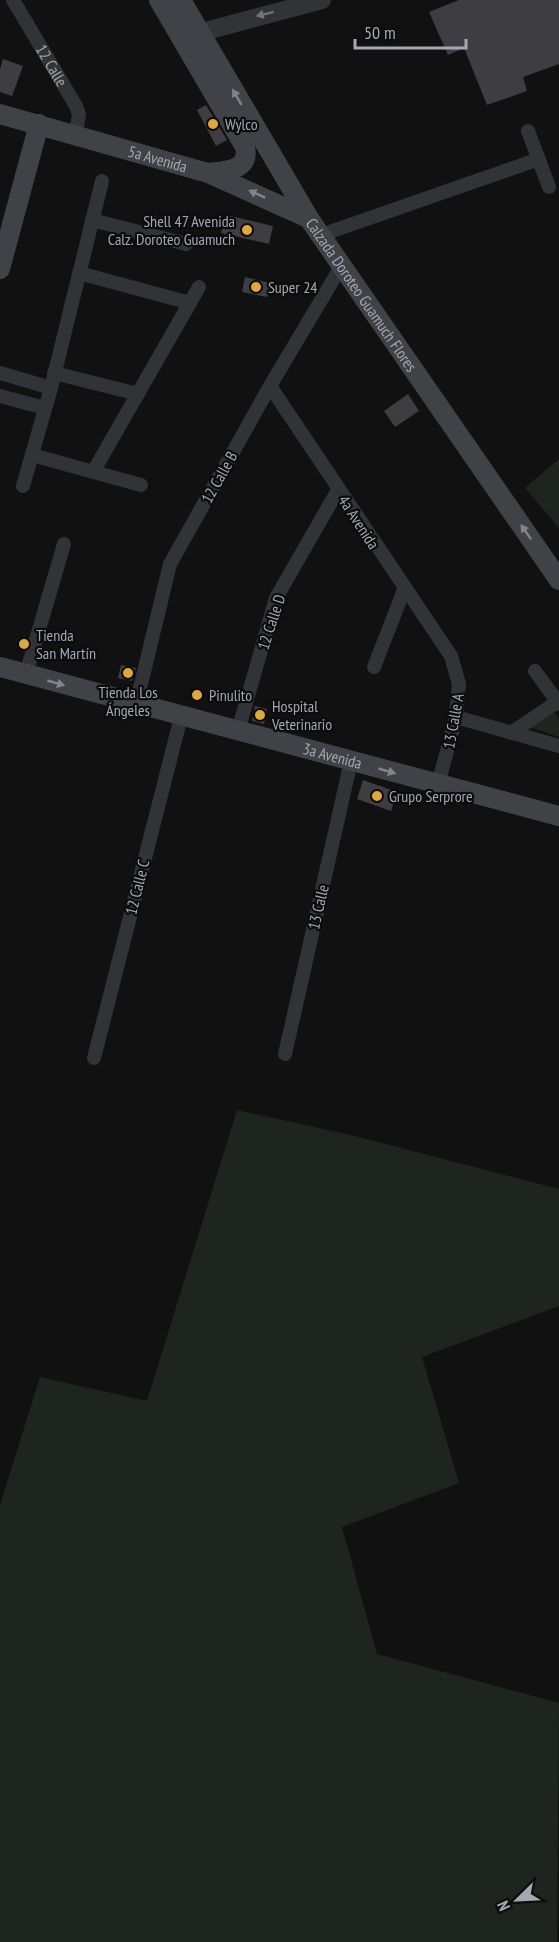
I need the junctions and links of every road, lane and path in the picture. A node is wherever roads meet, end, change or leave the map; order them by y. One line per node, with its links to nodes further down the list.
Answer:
1 (13, 0): 9 (street, 12 Calle)
2 (159, 0): 5 (main road, Calzada Doroteo Guamuch Flores)
3 (181, 0): 5 (main road, Calzada Doroteo Guamuch Flores)
4 (322, 0): 5 (street, one-way to 5)
5 (191, 35): 11 (main road, Calzada Doroteo Guamuch Flores); 15 (main road, Calzada Doroteo Guamuch Flores, one-way to 5)
6 (0, 114): 7 (main road, 5a Avenida)
7 (39, 124): 9 (main road, 5a Avenida); 18 (main road)
8 (528, 131): 10 (street)
9 (76, 134): 11 (main road, 5a Avenida)
10 (539, 159): 13 (street); 15 (street)
11 (208, 173): 15 (main road, 5a Avenida, one-way to 11)
12 (102, 181): 14 (street)
13 (549, 186)
14 (92, 220): 16 (street); 19 (street)
15 (315, 227): 17 (main road, Calzada Doroteo Guamuch Flores)
16 (186, 244)
17 (342, 265): 25 (street, 12 Calle B); 36 (main road, Calzada Doroteo Guamuch Flores, one-way to 17)
18 (0, 268)
19 (79, 273): 21 (street); 23 (street)
20 (199, 287): 21 (street)
21 (190, 303): 27 (street)
22 (0, 373): 24 (street)
23 (54, 373): 26 (street); 27 (street)
24 (18, 379): 26 (street); 28 (street)
25 (270, 386): 34 (street, 4a Avenida); 44 (street, 12 Calle B)
26 (51, 388): 29 (street)
27 (138, 393): 31 (street)
28 (6, 398): 29 (street)
29 (45, 408): 30 (street)
30 (32, 455): 31 (street); 33 (street)
31 (93, 472): 32 (street)
32 (141, 485)
33 (23, 486)
34 (338, 489): 37 (street, 4a Avenida); 47 (street, 12 Calle D)
35 (64, 544): 42 (street)
36 (559, 580)
37 (404, 590): 38 (street, 4a Avenida); 40 (street)
38 (451, 656): 46 (street, 13 Calle A)
39 (0, 667): 42 (main road, 3a Avenida)
40 (374, 667)
41 (535, 671): 43 (street)
42 (26, 674): 44 (main road, 3a Avenida, one-way to 44)
43 (558, 703): 48 (street)
44 (136, 705): 45 (main road, 3a Avenida)
45 (181, 717): 47 (main road, 3a Avenida); 54 (street, 12 Calle C)
46 (456, 717): 48 (street); 51 (street, 13 Calle A)
47 (238, 731): 50 (main road, 3a Avenida)
48 (511, 733): 49 (street)
49 (559, 746)
50 (351, 761): 51 (main road, 3a Avenida, one-way to 51); 53 (street, 13 Calle)
51 (438, 785): 52 (main road, 3a Avenida)
52 (559, 816)
53 (285, 1054)
54 (93, 1058)

